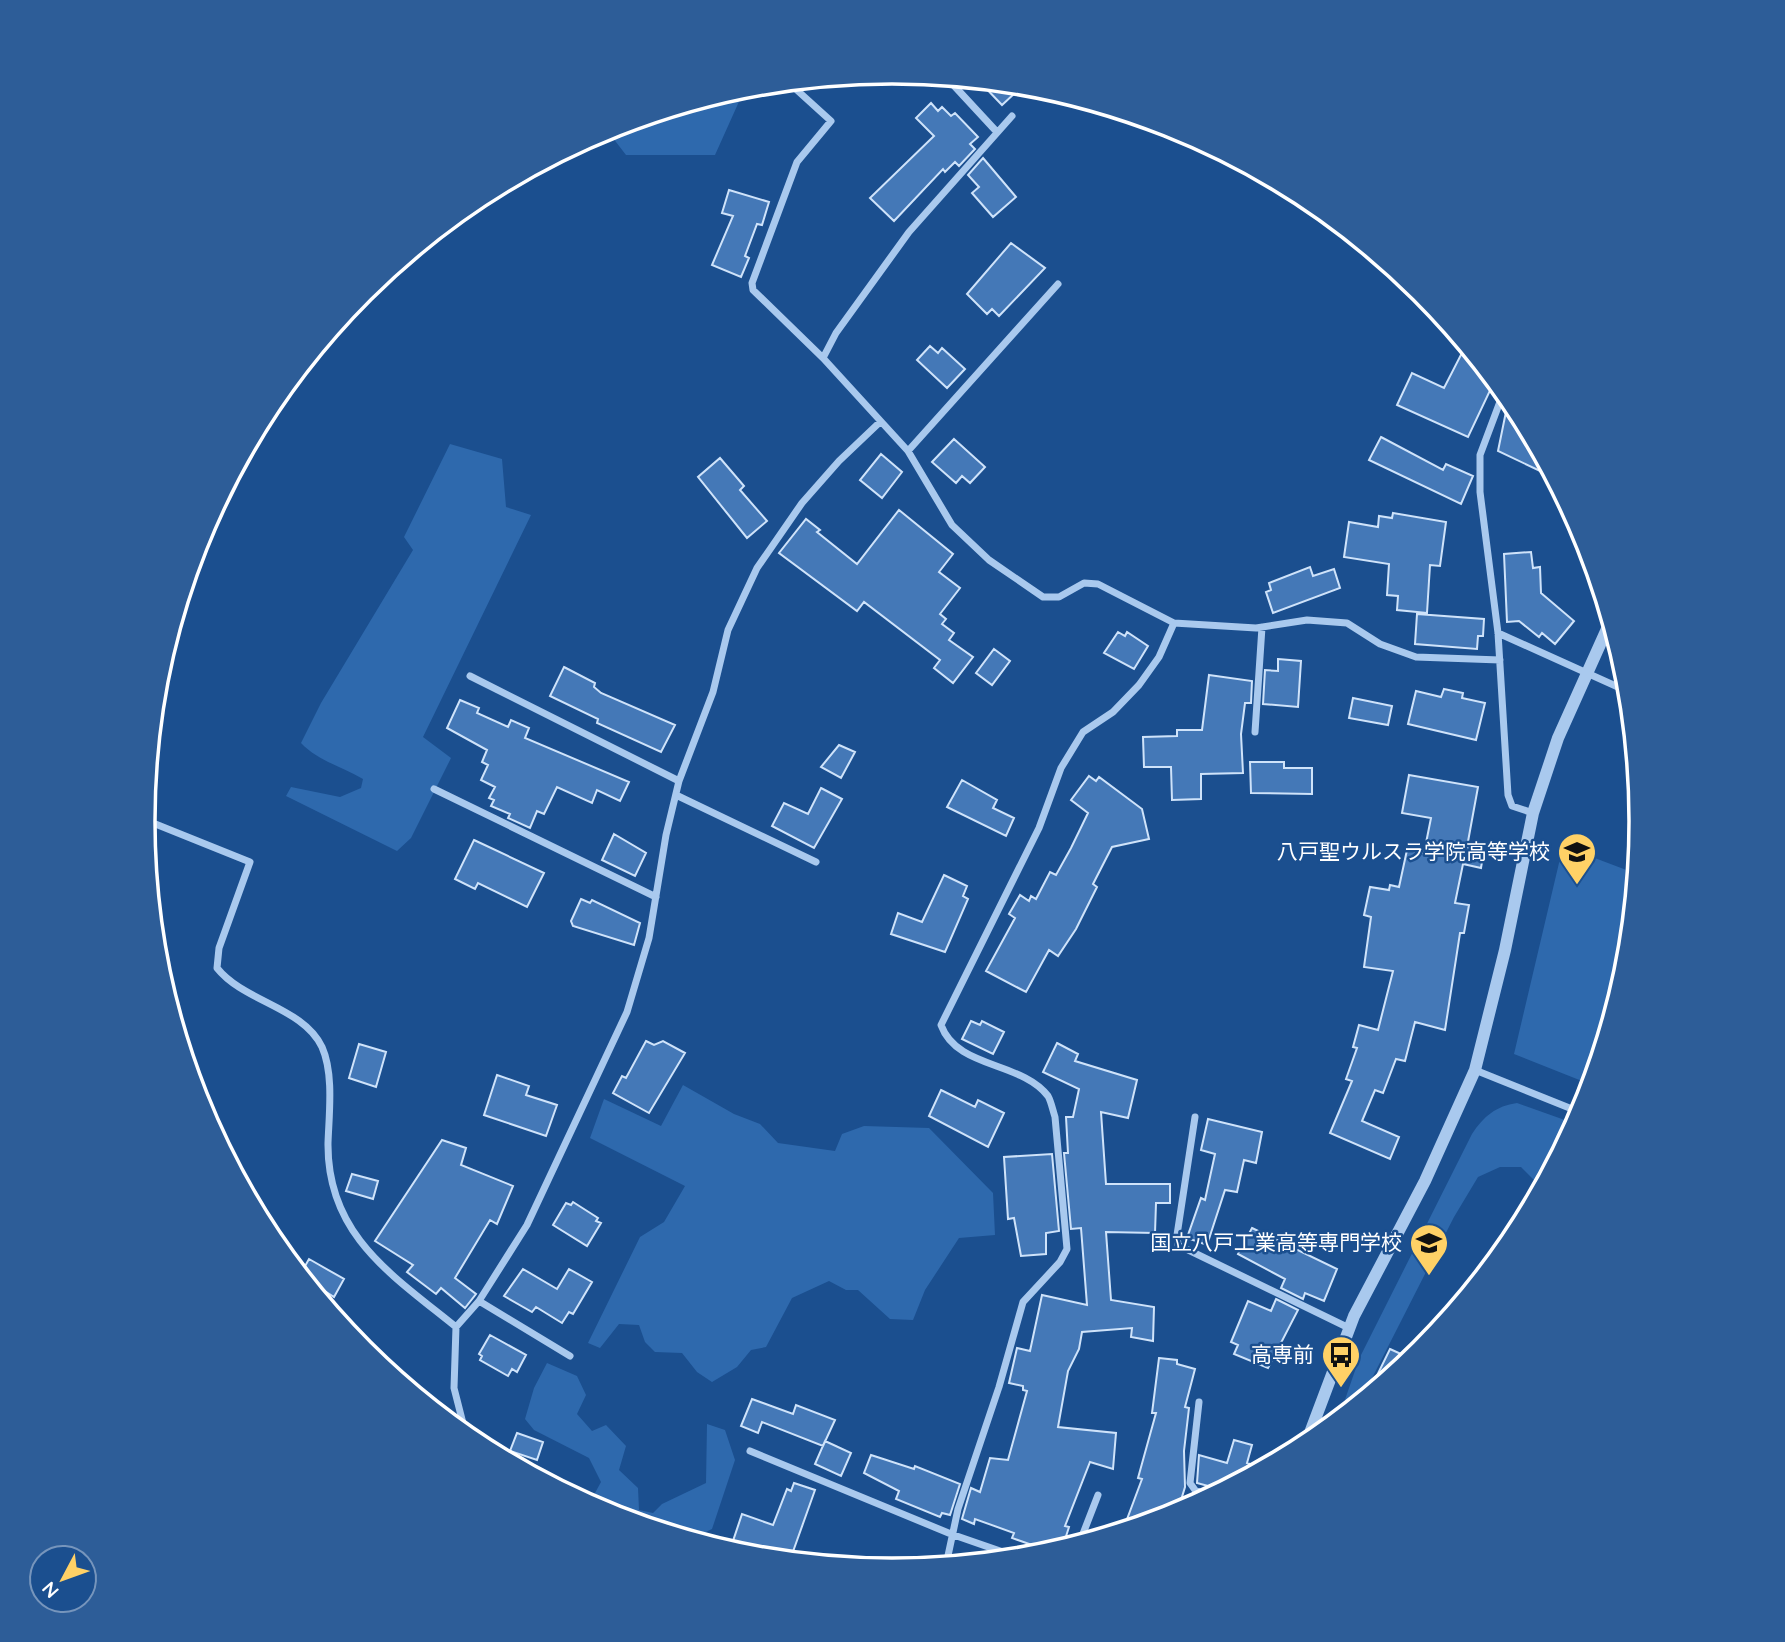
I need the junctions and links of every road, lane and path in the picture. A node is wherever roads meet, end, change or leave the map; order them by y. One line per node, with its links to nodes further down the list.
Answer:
1 (955, 87): 4 (street)
2 (797, 90): 6 (street)
3 (1012, 116): 4 (street)
4 (996, 131): 6 (street)
5 (1058, 284): 9 (street)
6 (823, 358): 8 (street)
7 (1499, 404): 12 (street)
8 (880, 422): 9 (street); 19 (street)
9 (908, 451): 10 (street)
10 (1174, 623): 11 (street); 40 (street)
11 (1262, 627): 14 (street); 18 (street)
12 (1498, 633): 14 (street); 15 (street)
13 (1605, 633): 15 (street)
14 (1500, 660): 22 (street)
15 (1587, 671): 17 (street); 22 (street)
16 (470, 676): 19 (street)
17 (1616, 686)
18 (1255, 732)
19 (679, 780): 21 (street)
20 (434, 789): 25 (street)
21 (676, 794): 24 (street); 25 (street)
22 (1533, 813): 26 (street)
23 (155, 824): 30 (street)
24 (816, 862)
25 (656, 897): 29 (street)
26 (1475, 1070): 27 (street); 31 (street)
27 (1571, 1108)
28 (1195, 1117): 31 (street)
29 (479, 1301): 30 (street); 32 (street)
30 (456, 1327): 34 (street)
31 (1349, 1328): 35 (street)
32 (570, 1356)
33 (1199, 1402): 37 (street)
34 (462, 1419)
35 (1312, 1427)
36 (750, 1451): 40 (street)
37 (1198, 1491)
38 (1098, 1495): 39 (street)
39 (1083, 1533)
40 (951, 1534): 41 (street); 42 (street)
41 (998, 1550)
42 (948, 1555)

